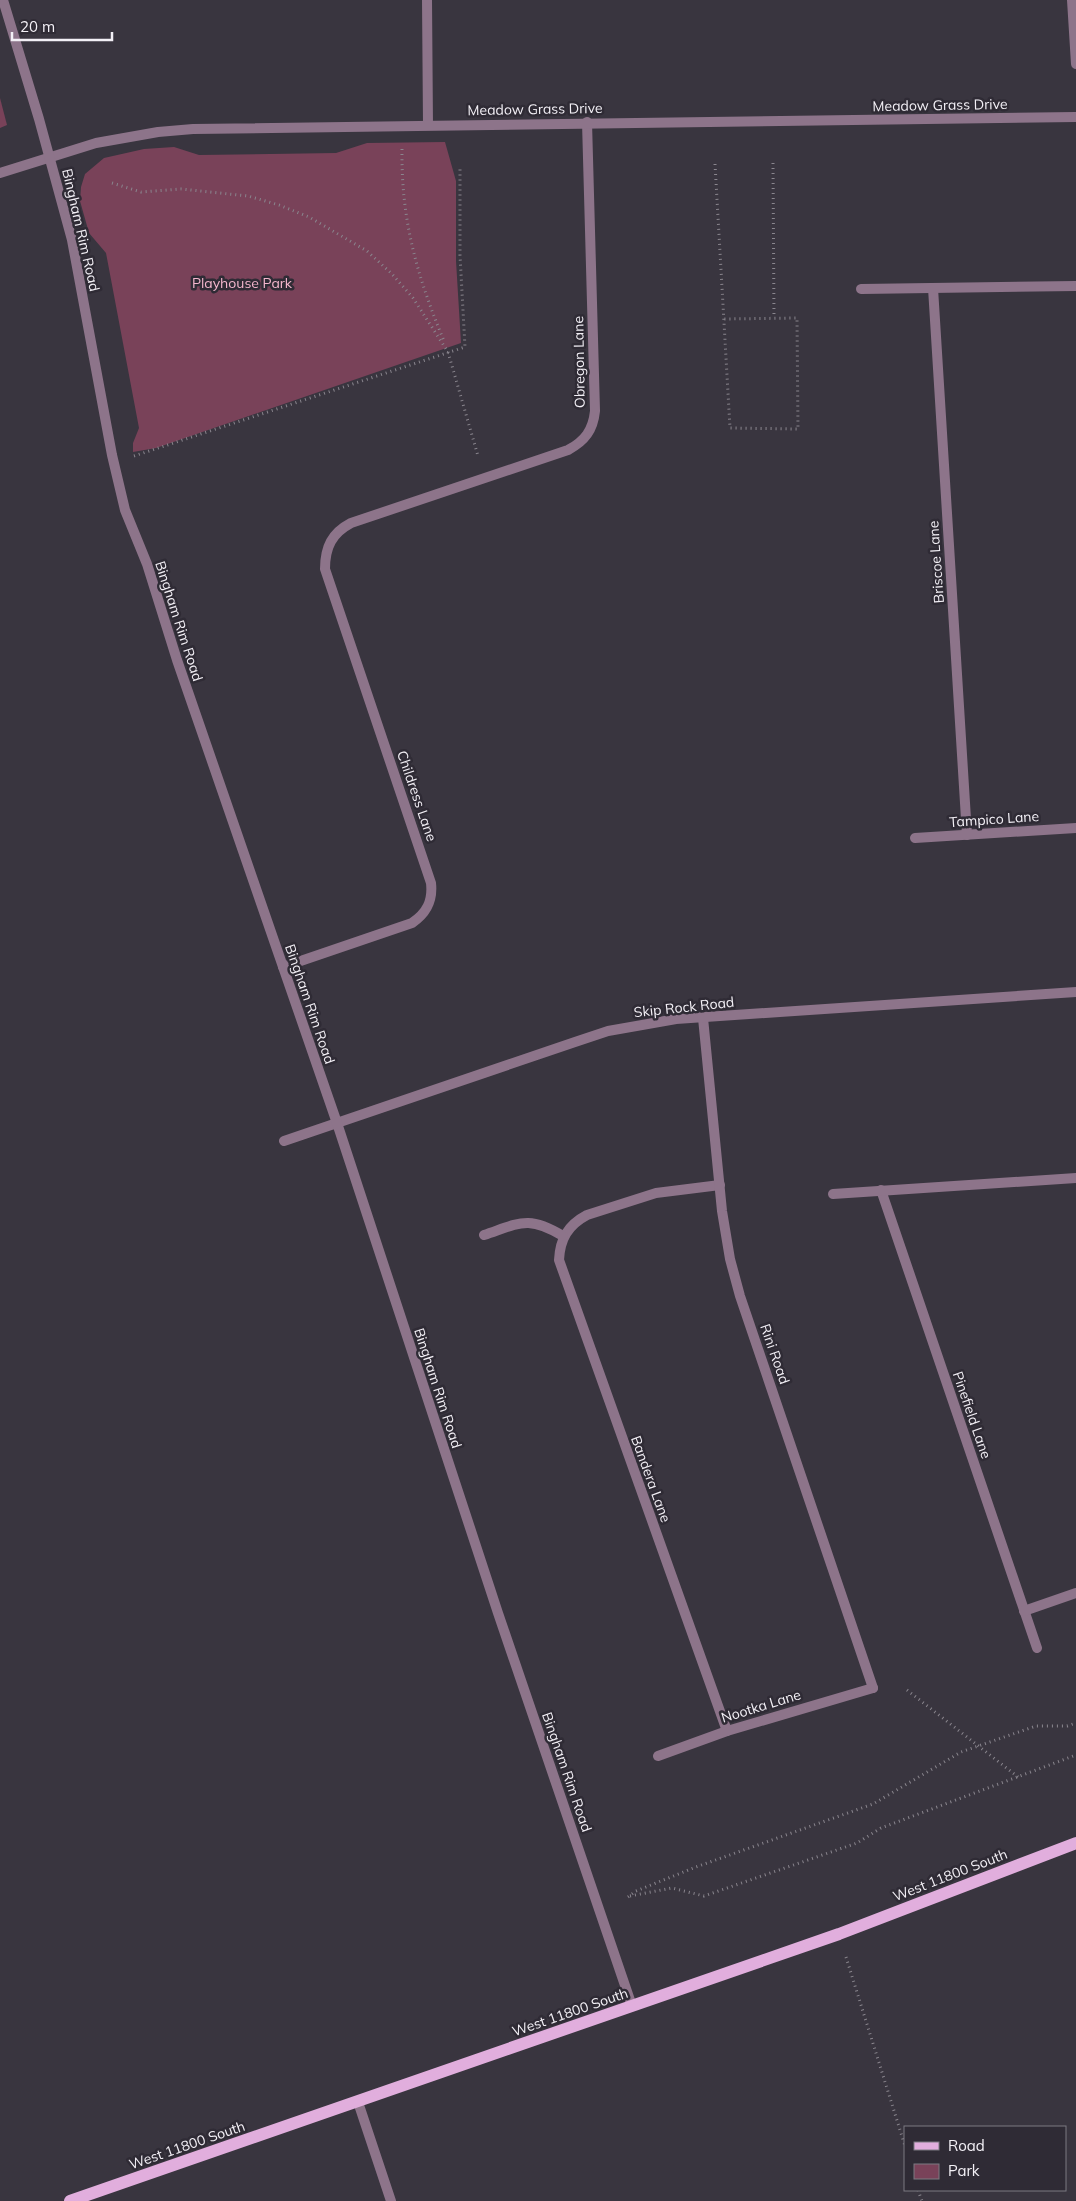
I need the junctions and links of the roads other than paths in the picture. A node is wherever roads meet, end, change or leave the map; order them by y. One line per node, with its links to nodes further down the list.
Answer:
1 (3, 0): 8 (street, Bingham Rim Road)
2 (427, 0): 7 (street)
3 (1072, 0): 4 (street)
4 (1076, 64)
5 (1076, 117): 6 (street, Meadow Grass Drive)
6 (586, 122): 7 (street, Meadow Grass Drive); 13 (street, Obregon Lane)
7 (428, 125): 8 (street, Meadow Grass Drive)
8 (50, 157): 9 (street, Meadow Grass Drive); 17 (street, Bingham Rim Road)
9 (0, 174)
10 (1076, 286): 11 (street)
11 (932, 288): 12 (street); 15 (street, Briscoe Lane)
12 (861, 289)
13 (329, 543): 17 (street, Childress Lane)
14 (1076, 828): 15 (street, Tampico Lane)
15 (967, 835): 16 (street, Tampico Lane)
16 (915, 838)
17 (283, 967): 20 (street, Bingham Rim Road)
18 (1076, 992): 19 (street, Skip Rock Road)
19 (703, 1018): 20 (street, Skip Rock Road); 23 (street, Rini Road)
20 (337, 1123): 21 (street, Skip Rock Road); 35 (street, Bingham Rim Road)
21 (284, 1141)
22 (1076, 1178): 24 (street)
23 (720, 1185): 27 (street); 31 (street, Rini Road)
24 (881, 1190): 25 (street); 29 (street, Pinefield Lane)
25 (833, 1194)
26 (484, 1235): 27 (street)
27 (563, 1236): 32 (street, Bandera Lane)
28 (1076, 1593): 29 (street)
29 (1024, 1611): 30 (street, Pinefield Lane)
30 (1037, 1648)
31 (874, 1688): 32 (street, Nootka Lane)
32 (727, 1731): 33 (street, Nootka Lane)
33 (658, 1756)
34 (1076, 1843): 35 (main road, West 11800 South)
35 (632, 2006): 36 (main road, West 11800 South)
36 (358, 2102): 37 (main road, West 11800 South); 38 (street)
37 (70, 2201)
38 (391, 2201)

